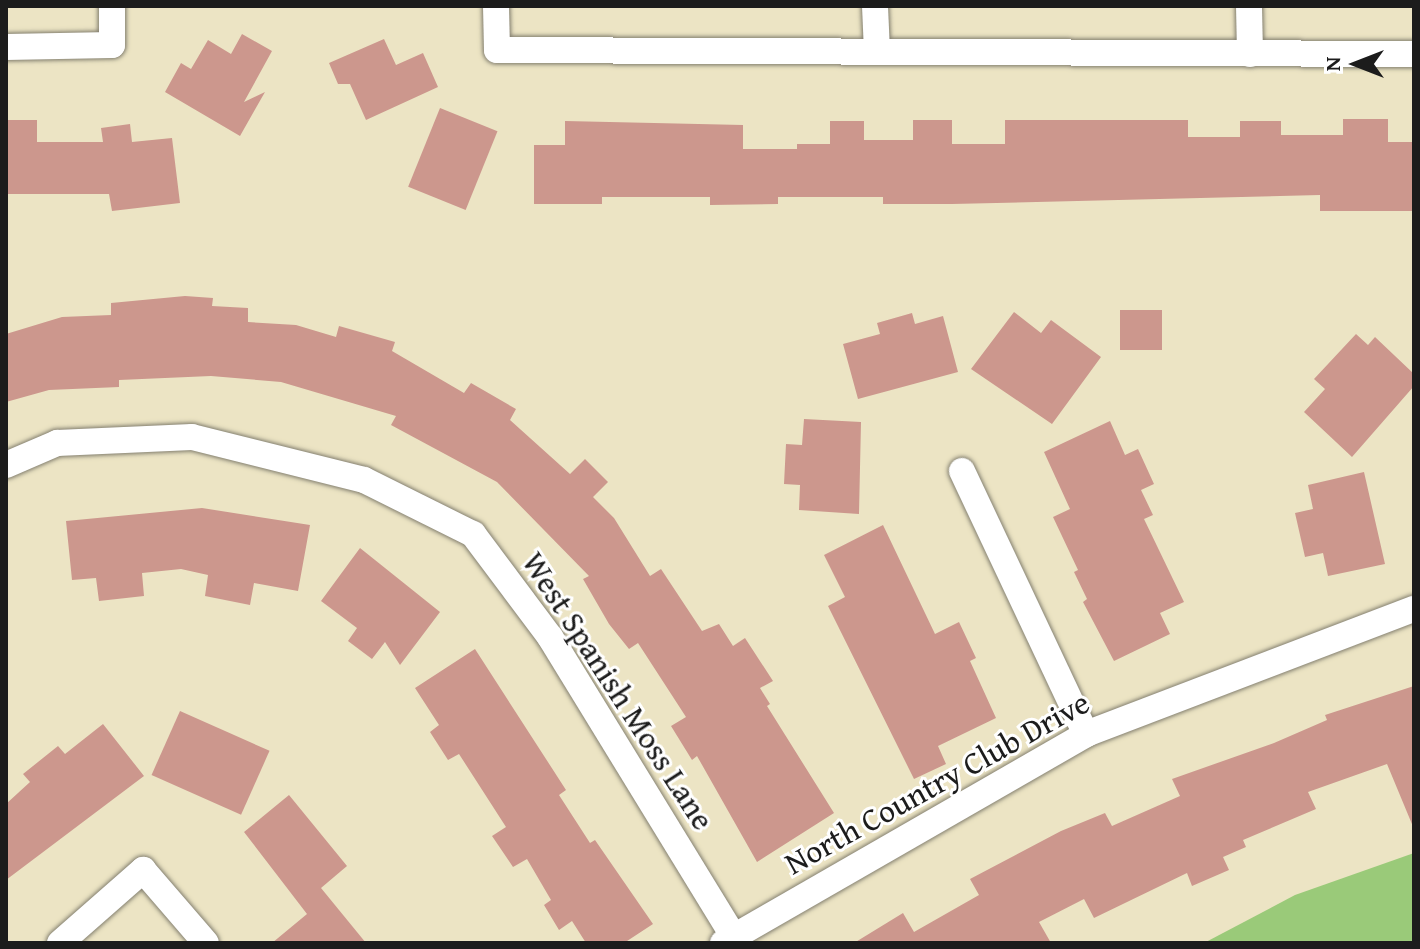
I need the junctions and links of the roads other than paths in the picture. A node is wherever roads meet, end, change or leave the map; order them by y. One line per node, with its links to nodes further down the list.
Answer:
1 (112, 6): 5 (street)
2 (496, 6): 6 (street)
3 (875, 6): 6 (street)
4 (1249, 6): 7 (street)
5 (6, 47)
6 (877, 51): 7 (street)
7 (1250, 54): 8 (street)
8 (1414, 54)
9 (6, 465): 13 (street, West Spanish Moss Lane)
10 (962, 471): 12 (street)
11 (1414, 609): 12 (street, North Country Club Drive)
12 (1086, 734): 13 (street, North Country Club Drive)
13 (728, 939)
14 (60, 943): 15 (street)
15 (206, 943)

